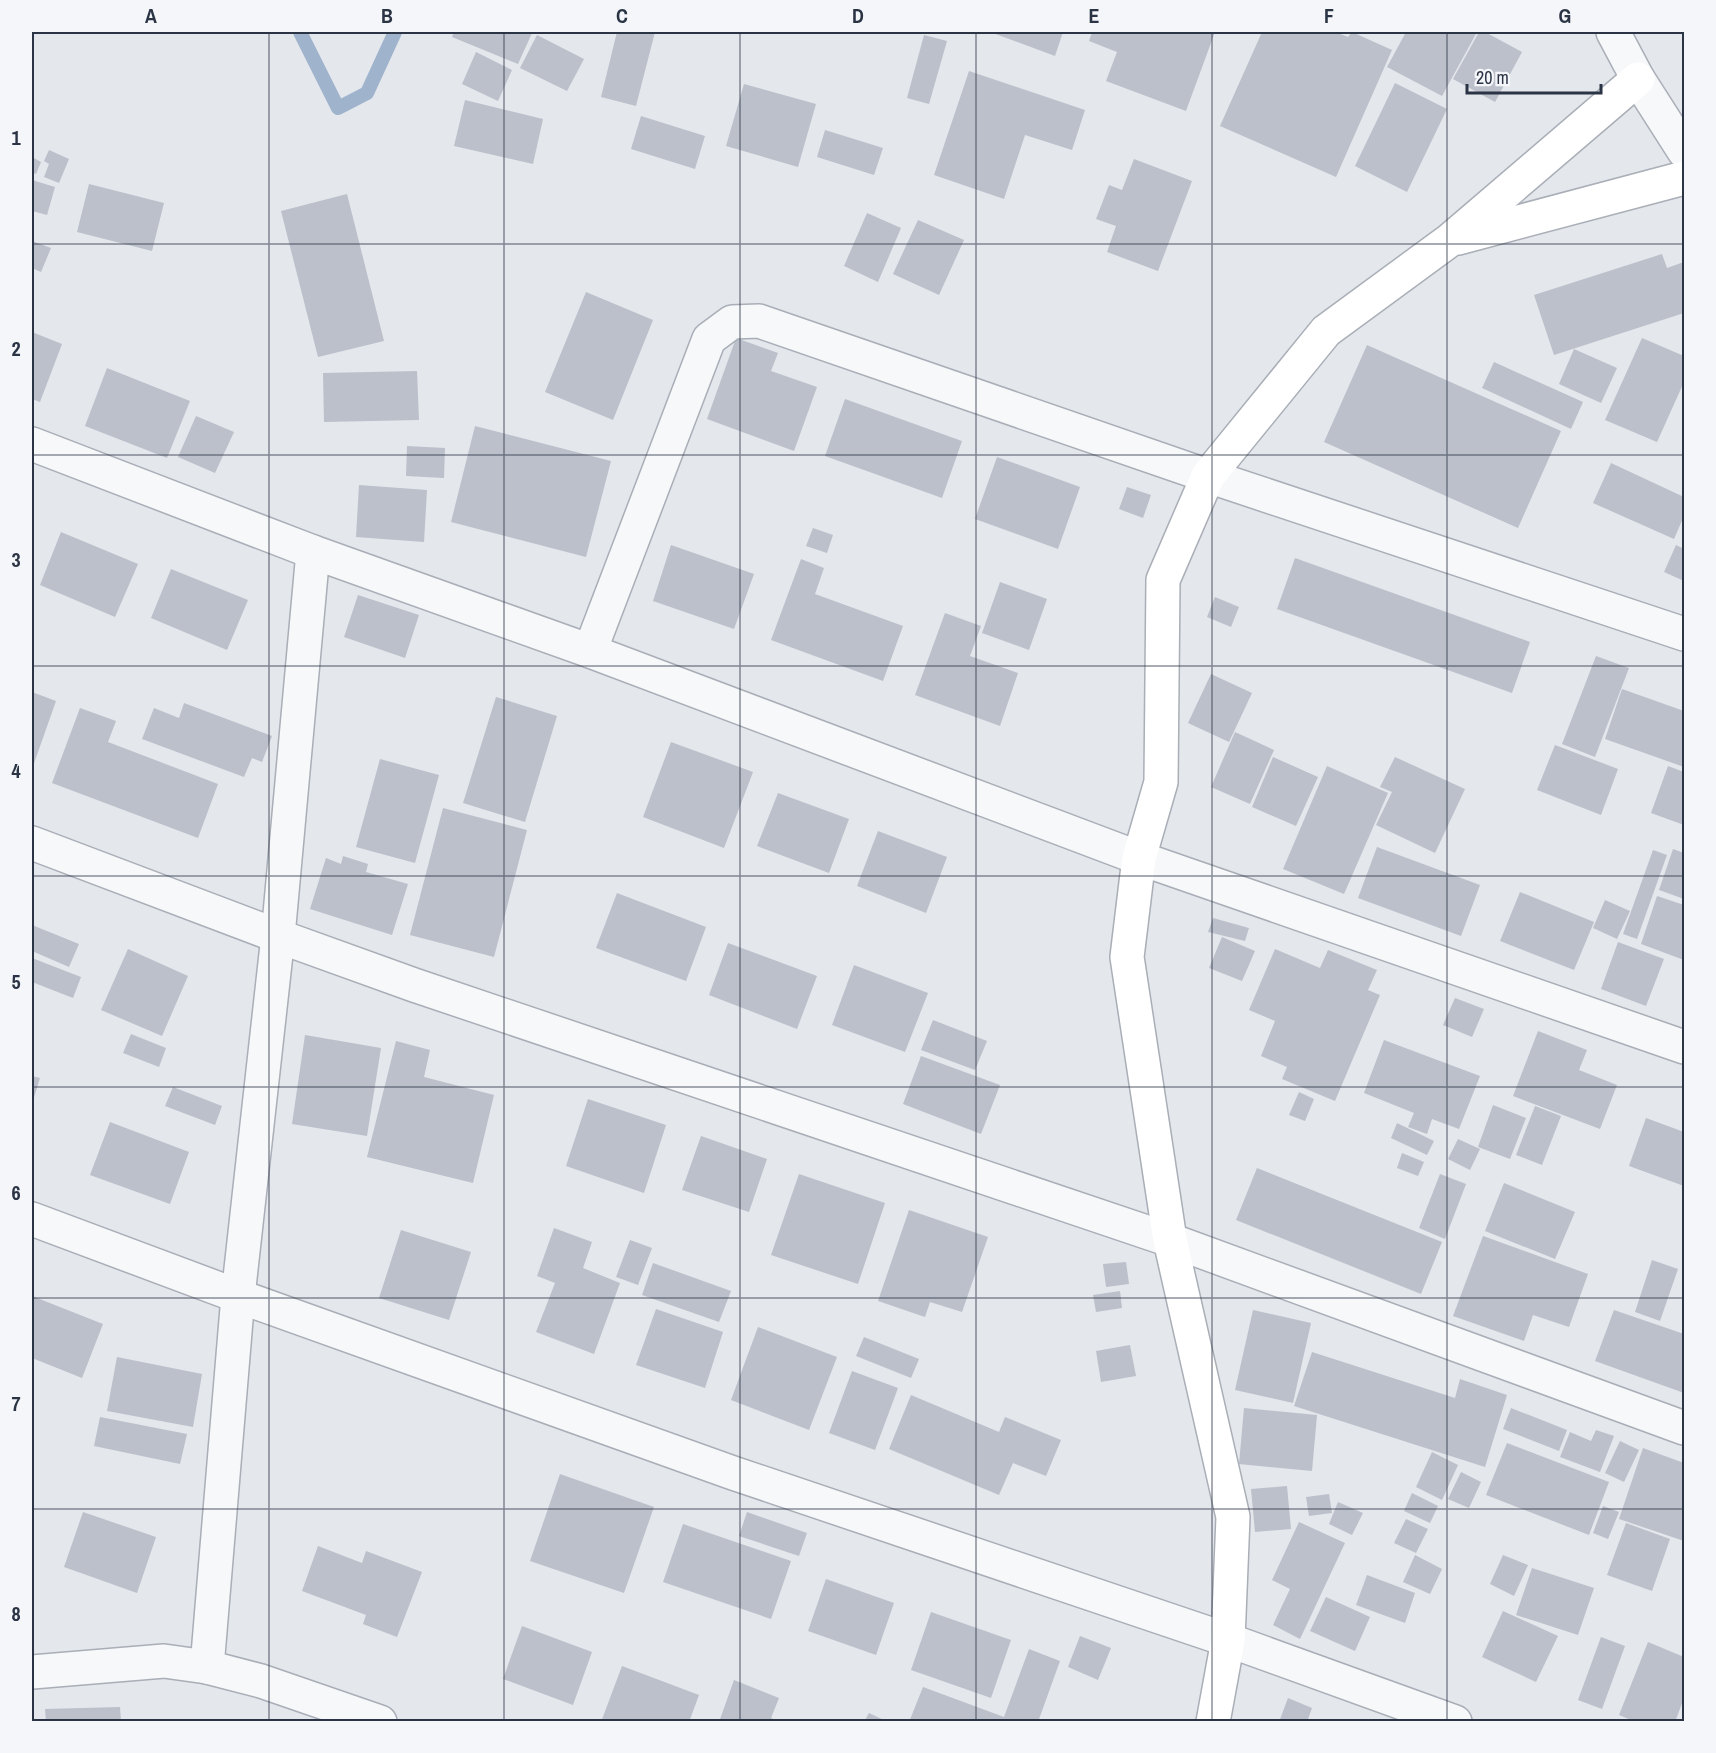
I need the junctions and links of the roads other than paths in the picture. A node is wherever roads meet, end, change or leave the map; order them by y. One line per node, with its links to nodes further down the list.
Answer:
1 (1613, 32): 2 (street)
2 (1638, 79): 3 (street); 5 (street)
3 (1684, 151)
4 (1684, 178): 5 (street)
5 (1450, 240): 7 (street)
6 (32, 444): 8 (street)
7 (1208, 476): 9 (street); 10 (street); 12 (street)
8 (313, 552): 10 (street); 13 (street)
9 (1684, 634)
10 (590, 651): 12 (street)
11 (32, 843): 13 (street)
12 (1139, 858): 14 (street); 16 (street)
13 (278, 936): 16 (street); 17 (street)
14 (1684, 1047)
15 (32, 1219): 17 (street)
16 (1170, 1240): 18 (street); 19 (street)
17 (238, 1296): 19 (street); 20 (street)
18 (1684, 1428)
19 (1227, 1640): 23 (street); 24 (street)
20 (207, 1667): 21 (street); 22 (street)
21 (32, 1672)
22 (380, 1722)
23 (1213, 1722)
24 (1455, 1722)

